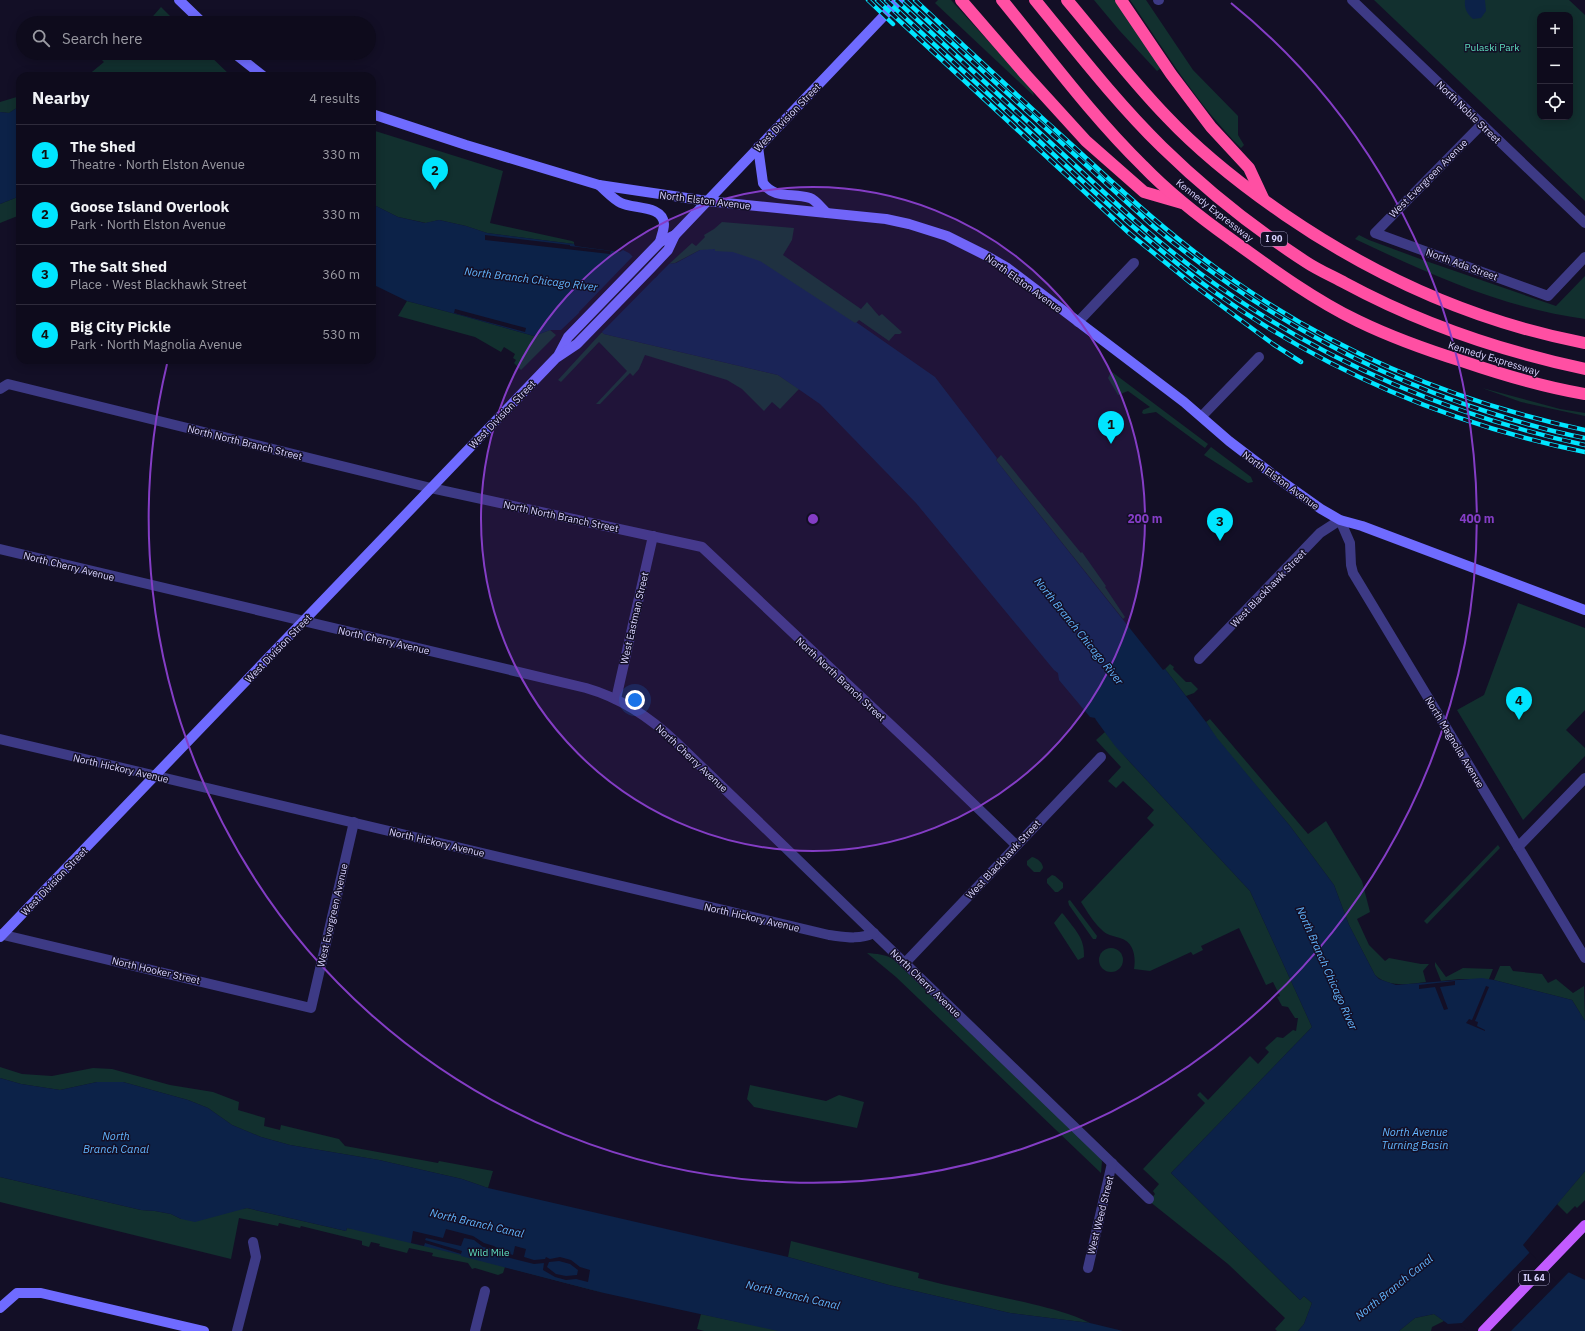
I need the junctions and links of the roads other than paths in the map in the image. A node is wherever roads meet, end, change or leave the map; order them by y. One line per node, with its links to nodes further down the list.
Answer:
1 (179, 0): 9 (main road)
2 (899, 0): 14 (main road, West Division Street)
3 (961, 0): 18 (highway)
4 (1002, 0): 18 (highway, Kennedy Expressway / I 90)
5 (1035, 0): 30 (highway, I 90)
6 (1067, 0): 17 (highway, I 90)
7 (1121, 0): 17 (highway)
8 (1354, 1): 13 (street, North Noble Street)
9 (196, 16)
10 (243, 60): 11 (main road)
11 (258, 72)
12 (376, 115): 15 (main road, North Elston Avenue)
13 (1482, 124): 20 (street, North Noble Street); 21 (street, West Evergreen Avenue)
14 (758, 147): 16 (main road, West Division Street); 19 (main road)
15 (599, 185): 16 (main road, North Elston Avenue); 23 (main road)
16 (707, 201): 19 (main road, North Elston Avenue); 22 (main road, West Division Street)
17 (1265, 201): 27 (highway, I 90)
18 (1186, 204): 32 (highway, Kennedy Expressway / I 90)
19 (827, 213): 26 (main road, North Elston Avenue)
20 (1585, 223)
21 (1375, 233): 24 (street, North Ada Street)
22 (675, 235): 23 (main road, West Division Street); 29 (main road, West Division Street)
23 (660, 242): 29 (main road, West Division Street)
24 (1585, 257)
25 (1134, 263): 26 (street)
26 (1078, 322): 33 (main road, North Elston Avenue)
27 (1585, 343)
28 (1259, 357): 33 (street)
29 (556, 358): 34 (main road, West Division Street)
30 (1585, 369)
31 (0, 389): 34 (street, North North Branch Street)
32 (1585, 394)
33 (1202, 416): 35 (main road, North Elston Avenue)
34 (431, 488): 36 (street, North North Branch Street); 39 (main road, West Division Street)
35 (1340, 520): 38 (main road, North Elston Avenue); 40 (street, West Blackhawk Street); 48 (street, North Magnolia Avenue)
36 (653, 536): 41 (street, West Eastman Street); 47 (street, North North Branch Street)
37 (0, 549): 39 (street, North Cherry Avenue)
38 (1585, 610)
39 (304, 621): 41 (street, North Cherry Avenue); 44 (main road, West Division Street)
40 (1199, 659)
41 (616, 699): 49 (street, North Cherry Avenue)
42 (0, 739): 44 (street, North Hickory Avenue)
43 (1101, 757): 47 (street, West Blackhawk Street)
44 (155, 776): 46 (street, North Hickory Avenue); 50 (main road, West Division Street)
45 (1585, 778): 48 (street)
46 (354, 822): 49 (street, North Hickory Avenue); 53 (street, West Evergreen Avenue)
47 (1016, 845): 52 (street, West Blackhawk Street)
48 (1518, 847): 51 (street, North Magnolia Avenue)
49 (874, 933): 52 (street, North Cherry Avenue)
50 (1, 935): 53 (street, North Hooker Street)
51 (1585, 958)
52 (905, 963): 54 (street, North Cherry Avenue)
53 (311, 1008)
54 (1112, 1163): 55 (street, North Cherry Avenue); 58 (street, West Weed Street)
55 (1149, 1199)
56 (1585, 1225): 64 (main road, IL 64)
57 (253, 1242): 62 (street)
58 (1088, 1268)
59 (485, 1291): 63 (street)
60 (0, 1308): 61 (main road)
61 (204, 1331)
62 (237, 1331)
63 (475, 1331)
64 (1483, 1331)

